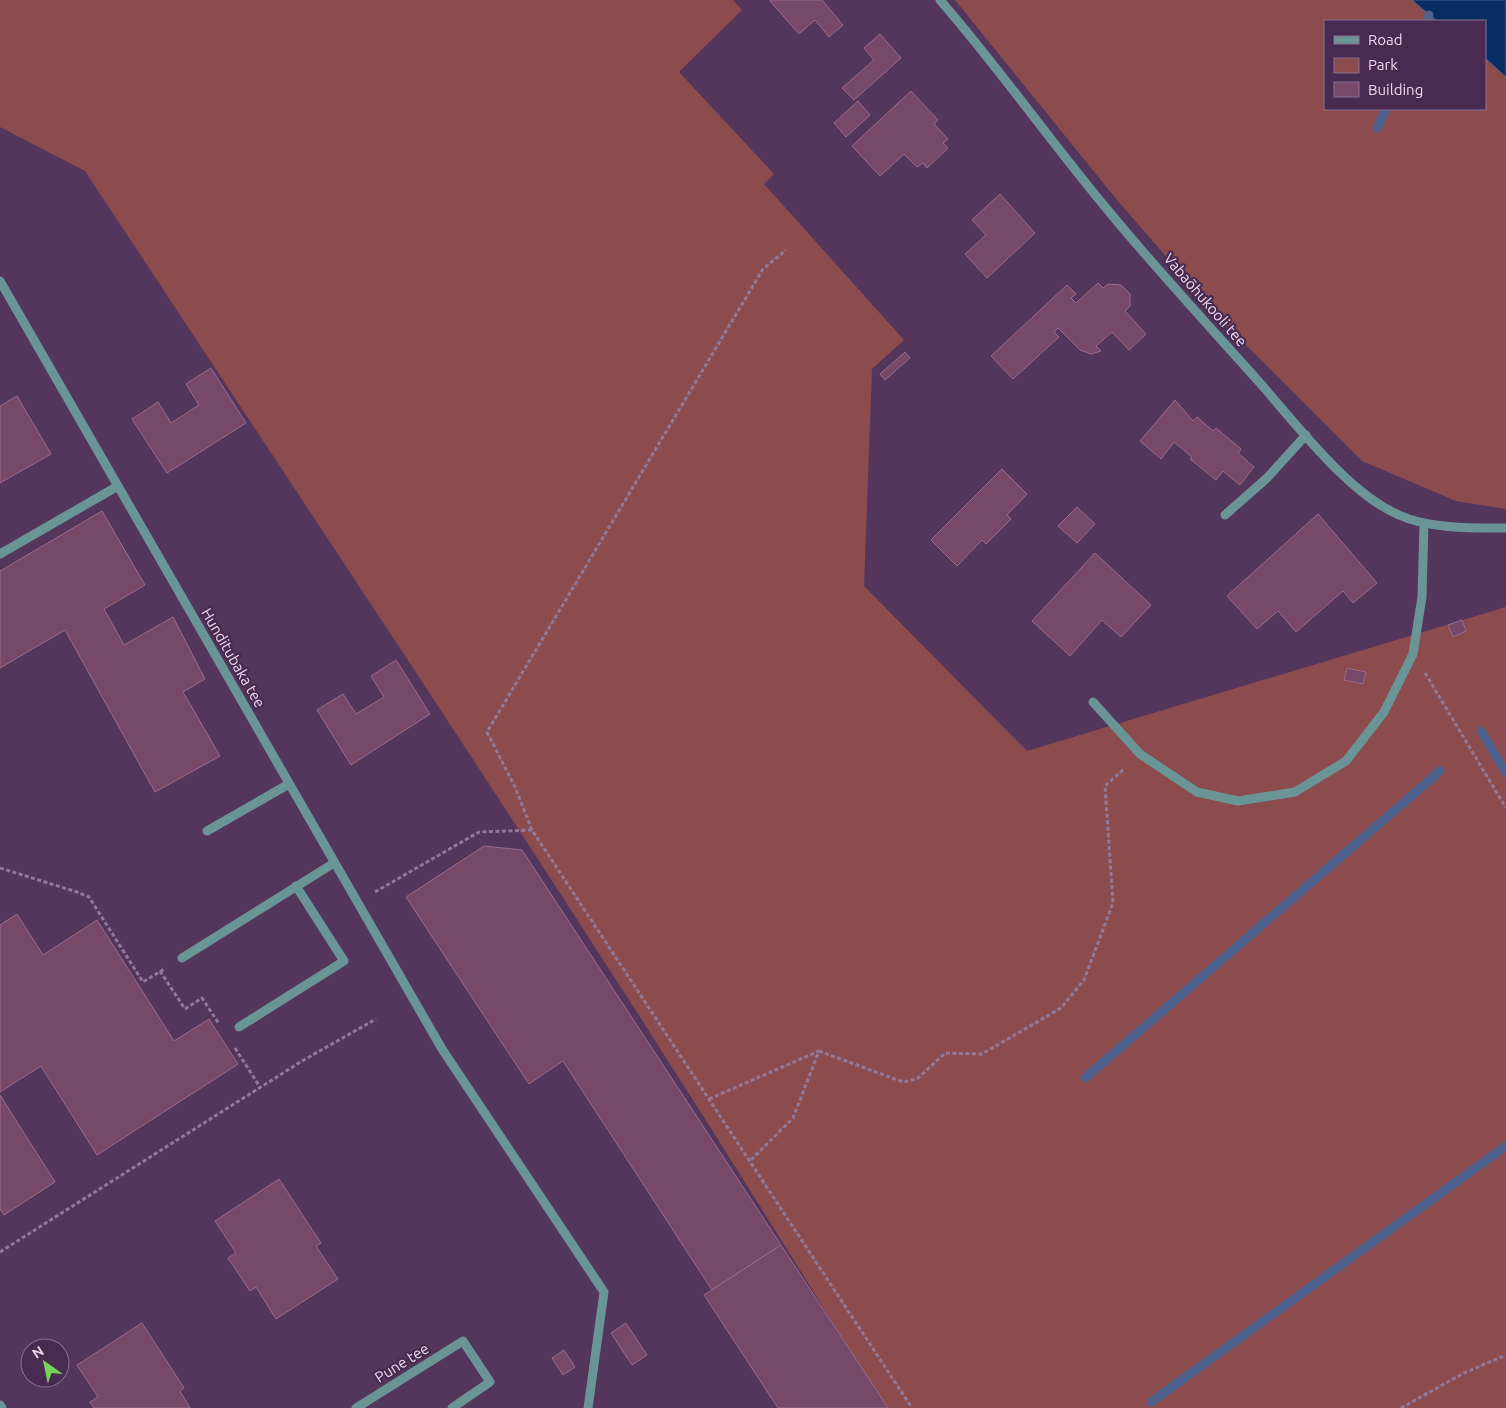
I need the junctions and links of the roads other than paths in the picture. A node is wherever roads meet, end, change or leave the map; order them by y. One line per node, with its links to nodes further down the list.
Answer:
1 (940, 0): 3 (street, Vabaõhukooli tee)
2 (0, 281): 4 (street, Hunditubaka tee)
3 (1306, 435): 5 (street); 6 (street, Vabaõhukooli tee)
4 (118, 486): 8 (street); 10 (street, Hunditubaka tee)
5 (1225, 514)
6 (1424, 522): 7 (street, Vabaõhukooli tee); 9 (street)
7 (1506, 528)
8 (0, 554)
9 (1093, 702)
10 (289, 784): 11 (street); 12 (street, Hunditubaka tee)
11 (207, 831)
12 (334, 863): 13 (street); 18 (street, Hunditubaka tee)
13 (296, 886): 14 (street); 15 (street)
14 (182, 958)
15 (240, 1027)
16 (356, 1408): 17 (street, Pune tee)
17 (452, 1408)
18 (588, 1408)

